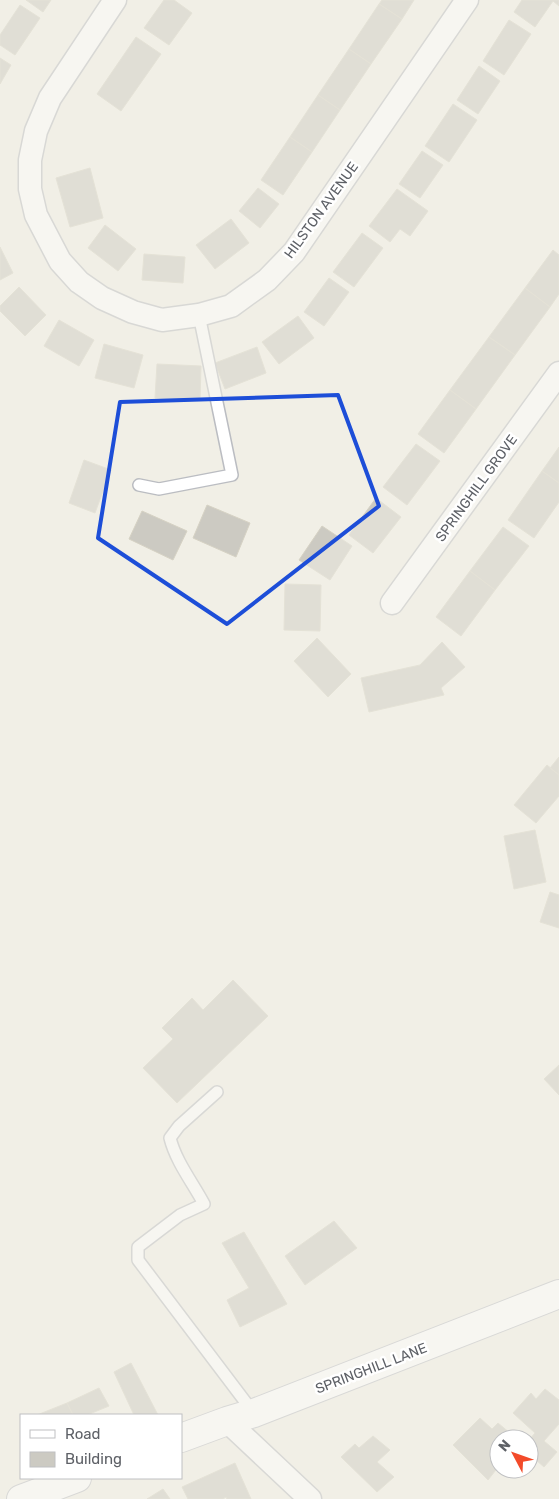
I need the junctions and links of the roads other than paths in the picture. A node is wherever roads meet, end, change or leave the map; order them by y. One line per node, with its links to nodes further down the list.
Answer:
1 (115, 0): 3 (street, HILSTON AVENUE)
2 (467, 0): 3 (street, HILSTON AVENUE)
3 (199, 315): 5 (lane)
4 (559, 373): 6 (street, SPRINGHILL GROVE)
5 (139, 485)
6 (392, 603)
7 (217, 1092): 9 (lane)
8 (559, 1294): 9 (street, SPRINGHILL LANE)
9 (254, 1413): 10 (street, SPRINGHILL LANE)
10 (227, 1421): 11 (street, SPRINGHILL LANE); 14 (street)
11 (182, 1438)
12 (74, 1479): 13 (street)
13 (21, 1499)
14 (310, 1499)

